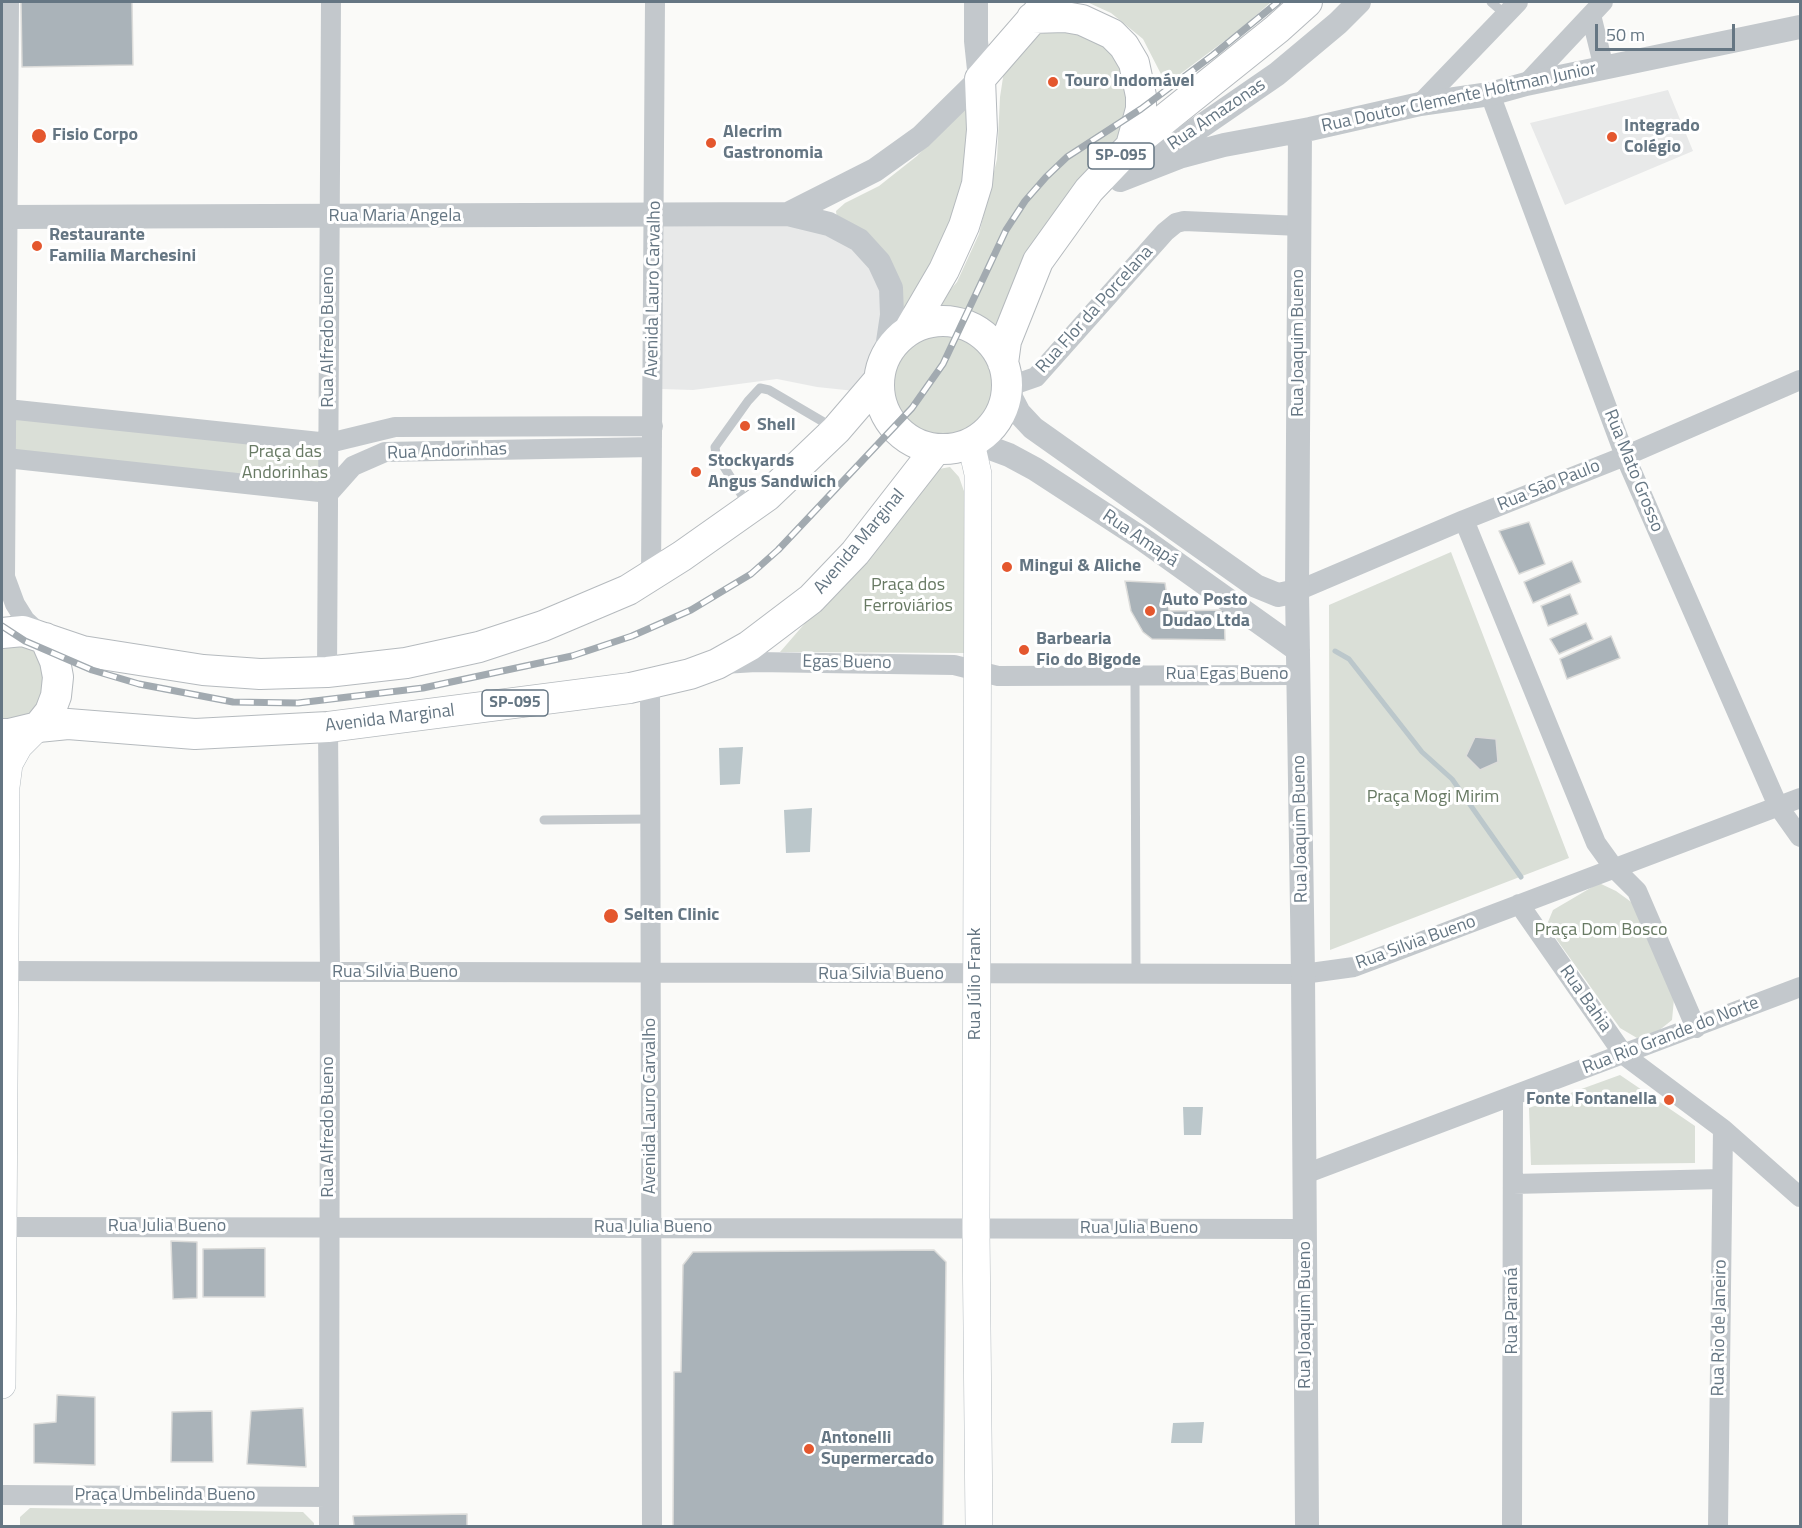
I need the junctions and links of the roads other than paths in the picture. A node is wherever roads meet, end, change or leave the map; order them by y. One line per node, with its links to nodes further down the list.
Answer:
1 (9, 2): 21 (street)
2 (331, 2): 22 (street, Rua Alfredo Bueno)
3 (655, 2): 20 (street, Avenida Lauro Carvalho)
4 (976, 2): 12 (street)
5 (1307, 2): 17 (main road, SP-095)
6 (1359, 2): 18 (street, Rua Amazonas)
7 (1505, 6): 15 (street)
8 (1033, 7): 12 (main road); 17 (main road)
9 (1597, 8): 11 (street); 13 (street)
10 (1800, 27): 11 (street, Rua Doutor Clemente Holtman Junior)
11 (1604, 68): 13 (street, Rua Doutor Clemente Holtman Junior)
12 (980, 79): 19 (street, Rua Maria Angela); 25 (main road)
13 (1526, 84): 14 (street, Rua Doutor Clemente Holtman Junior)
14 (1490, 94): 15 (street, Rua Doutor Clemente Holtman Junior); 36 (street, Rua Mato Grosso)
15 (1420, 104): 16 (street, Rua Doutor Clemente Holtman Junior)
16 (1300, 131): 18 (street, Rua Doutor Clemente Holtman Junior); 24 (street, Rua Joaquim Bueno)
17 (1131, 146): 23 (main road, SP-095)
18 (1120, 180): 23 (street, Rua Amazonas)
19 (788, 214): 20 (street, Rua Maria Angela); 26 (street, Rua Maria Angela)
20 (655, 215): 22 (street, Rua Maria Angela); 30 (street, Avenida Lauro Carvalho)
21 (5, 217): 22 (street, Rua Maria Angela); 29 (street)
22 (330, 217): 33 (street, Rua Alfredo Bueno)
23 (1067, 219): 27 (main road, SP-095)
24 (1300, 226): 27 (street, Rua Flor da Porcelana); 43 (street, Rua Joaquim Bueno)
25 (909, 330): 26 (main road); 27 (main road)
26 (882, 368): 31 (main road); 35 (main road)
27 (1006, 380): 32 (main road, SP-095); 43 (street, Rua Amapá)
28 (1800, 380): 36 (street, Rua São Paulo)
29 (7, 409): 33 (street, Rua Andorinhas); 37 (street)
30 (653, 426): 33 (street, Rua Andorinhas); 34 (street, Avenida Lauro Carvalho)
31 (836, 430): 39 (main road); 39 (lane)
32 (973, 442): 35 (main road); 46 (street, Rua Amapá); 48 (main road, Rua Júlio Frank)
33 (329, 443): 38 (street, Rua Alfredo Bueno)
34 (652, 447): 38 (street, Rua Andorinhas); 41 (street, Avenida Lauro Carvalho)
35 (936, 449): 47 (main road, Avenida Marginal / SP-095)
36 (1625, 456): 40 (street, Rua São Paulo); 58 (street, Rua Mato Grosso)
37 (6, 458): 38 (street); 42 (street)
38 (328, 493): 49 (street, Rua Alfredo Bueno)
39 (749, 508): 41 (main road)
40 (1464, 520): 43 (street, Rua São Paulo); 62 (street)
41 (651, 576): 49 (main road)
42 (3, 582): 45 (street)
43 (1297, 591): 46 (street, Rua Joaquim Bueno)
44 (2, 633): 45 (main road)
45 (45, 638): 49 (main road); 53 (main road)
46 (1298, 650): 51 (street, Rua Joaquim Bueno)
47 (717, 664): 48 (street, Egas Bueno); 52 (main road, Avenida Marginal / SP-095)
48 (977, 671): 50 (street, Rua Egas Bueno); 69 (main road, Rua Júlio Frank)
49 (327, 672)
50 (1136, 675): 51 (street, Rua Egas Bueno); 67 (lane)
51 (1298, 675): 68 (street, Rua Joaquim Bueno)
52 (650, 685): 54 (main road, Avenida Marginal / SP-095); 59 (street, Avenida Lauro Carvalho)
53 (38, 727): 54 (main road, Avenida Marginal / SP-095); 55 (main road, Avenida Marginal / SP-095); 56 (main road)
54 (328, 727): 65 (street, Rua Alfredo Bueno)
55 (2, 734)
56 (4, 776): 64 (main road)
57 (1800, 798): 58 (street, Rua Silvia Bueno)
58 (1778, 806): 61 (street, Rua Mato Grosso); 62 (street, Rua Silvia Bueno)
59 (652, 819): 60 (lane); 66 (street, Avenida Lauro Carvalho)
60 (544, 820)
61 (1800, 837)
62 (1614, 868): 63 (street, Rua Silvia Bueno); 71 (street)
63 (1519, 904): 68 (street, Rua Silvia Bueno); 72 (street, Rua Bahia)
64 (3, 971): 65 (street, Rua Silvia Bueno); 79 (main road)
65 (330, 972): 66 (street, Rua Silvia Bueno); 80 (street, Rua Alfredo Bueno)
66 (652, 974): 69 (street, Rua Silvia Bueno); 81 (street, Avenida Lauro Carvalho)
67 (1136, 974): 68 (street, Rua Silvia Bueno); 69 (street, Rua Silvia Bueno)
68 (1303, 974): 75 (street, Rua Joaquim Bueno)
69 (976, 975): 82 (main road, Rua Júlio Frank)
70 (1800, 987): 71 (street, Rua Rio Grande do Norte)
71 (1696, 1028): 72 (street, Rua Rio Grande do Norte)
72 (1624, 1054): 73 (street, Rua Rio Grande do Norte); 74 (street, Rua Bahia)
73 (1513, 1096): 75 (street, Rua Rio Grande do Norte); 77 (street, Rua Paraná)
74 (1723, 1129): 76 (street, Rua Rio de Janeiro); 78 (street, Rua Bahia)
75 (1305, 1174): 83 (street, Rua Joaquim Bueno)
76 (1722, 1179): 77 (street); 92 (street, Rua Rio de Janeiro)
77 (1513, 1184): 91 (street, Rua Paraná)
78 (1800, 1197)
79 (2, 1227): 80 (street, Rua Julia Bueno); 84 (main road)
80 (329, 1227): 81 (street, Rua Julia Bueno); 86 (street, Rua Alfredo Bueno)
81 (650, 1228): 82 (street, Rua Julia Bueno); 88 (street, Avenida Lauro Carvalho)
82 (976, 1228): 83 (street, Rua Julia Bueno); 89 (main road, Rua Júlio Frank)
83 (1305, 1229): 90 (street, Rua Joaquim Bueno)
84 (2, 1384)
85 (2, 1495): 86 (street, Praça Umbelinda Bueno)
86 (329, 1497): 87 (street, Rua Alfredo Bueno)
87 (328, 1527)
88 (652, 1527)
89 (979, 1527)
90 (1307, 1527)
91 (1512, 1527)
92 (1718, 1527)

